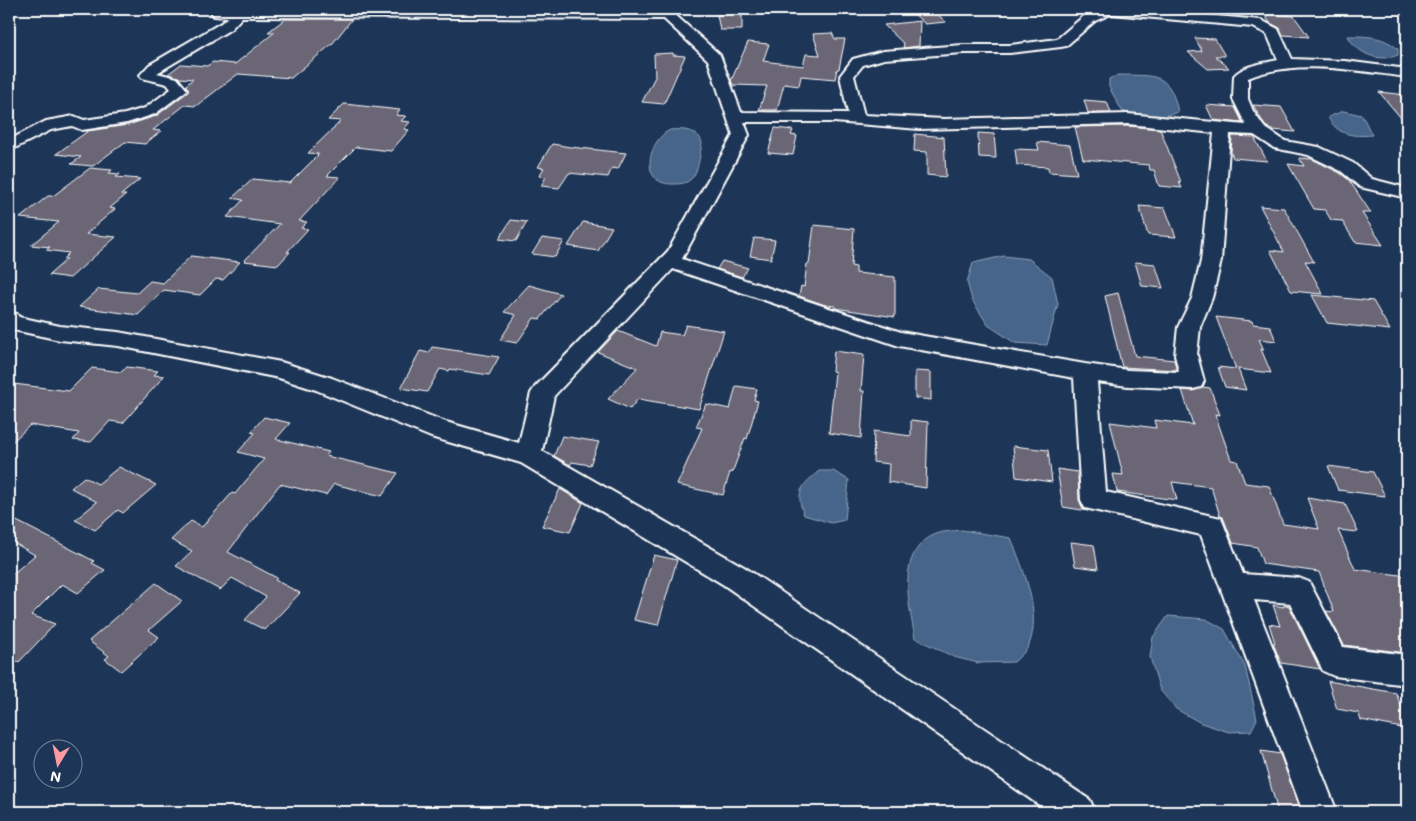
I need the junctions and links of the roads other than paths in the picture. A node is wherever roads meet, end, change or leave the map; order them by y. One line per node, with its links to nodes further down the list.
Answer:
1 (215, 9): 2 (street)
2 (240, 12): 5 (street); 9 (street)
3 (1287, 63): 4 (street); 6 (street); 8 (street)
4 (1407, 73)
5 (735, 117): 6 (street); 11 (street)
6 (857, 118): 7 (street)
7 (1223, 129): 8 (street); 13 (street)
8 (1258, 130): 10 (street)
9 (9, 146)
10 (1407, 193)
11 (668, 262): 13 (street); 14 (street)
12 (9, 319): 14 (street)
13 (1085, 372): 15 (street)
14 (529, 455): 17 (street)
15 (1234, 586): 16 (street); 18 (street)
16 (1407, 670)
17 (1078, 812)
18 (1320, 812)

